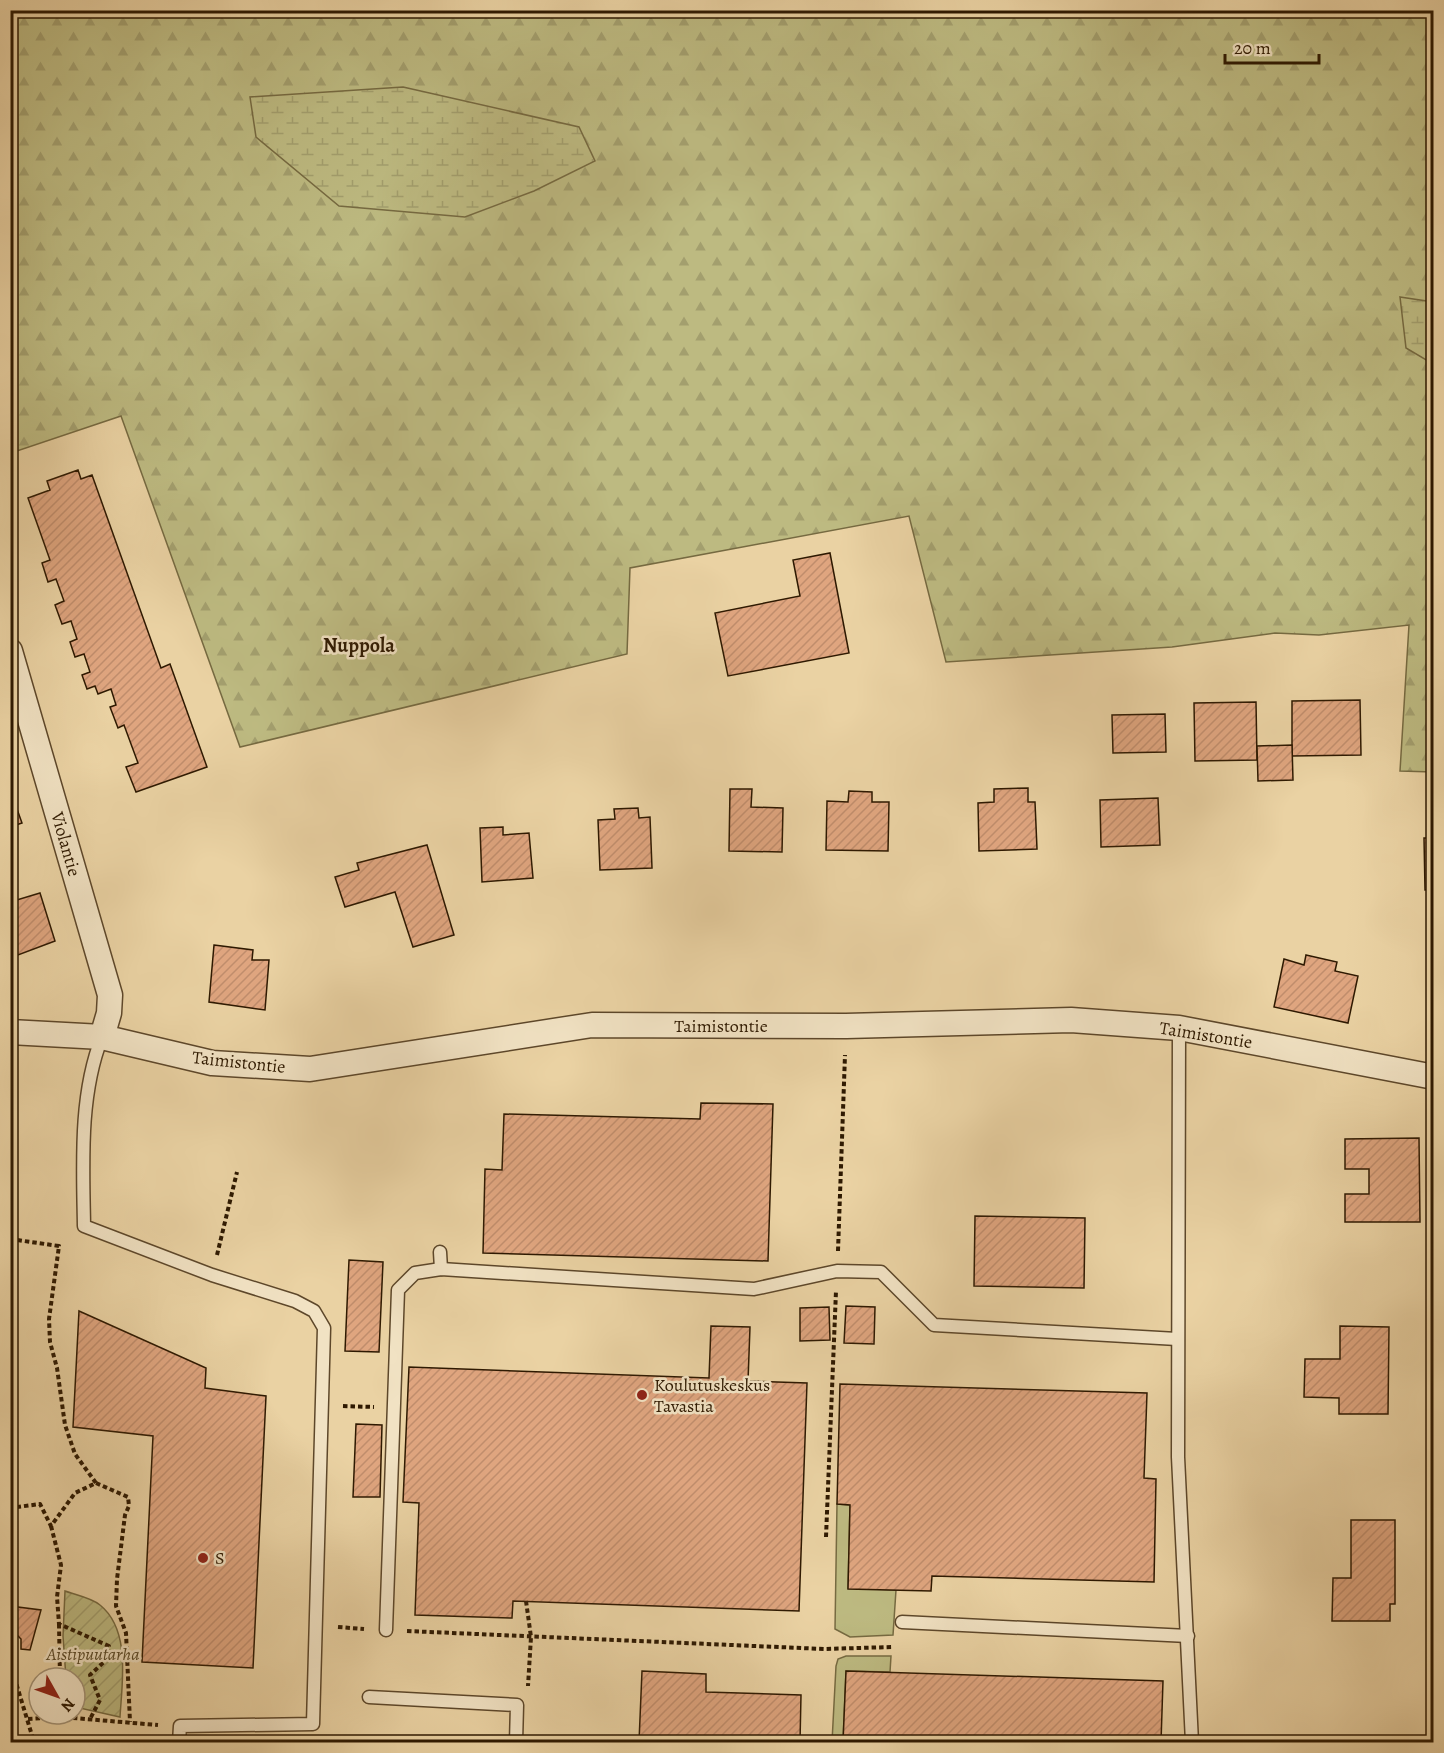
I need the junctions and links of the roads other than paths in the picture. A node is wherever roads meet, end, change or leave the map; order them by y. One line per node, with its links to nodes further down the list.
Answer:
1 (10, 651): 4 (street, Violantie)
2 (1179, 1028): 4 (street, Taimistontie); 5 (street, Taimistontie); 8 (lane)
3 (10, 1032): 4 (street, Taimistontie)
4 (102, 1037): 13 (lane)
5 (1434, 1077)
6 (440, 1252): 7 (lane)
7 (441, 1269): 8 (lane); 10 (lane)
8 (1177, 1339): 11 (lane)
9 (902, 1622): 11 (lane)
10 (386, 1630)
11 (1188, 1636): 15 (lane)
12 (369, 1697): 14 (lane)
13 (179, 1743)
14 (516, 1743)
15 (1192, 1743)

